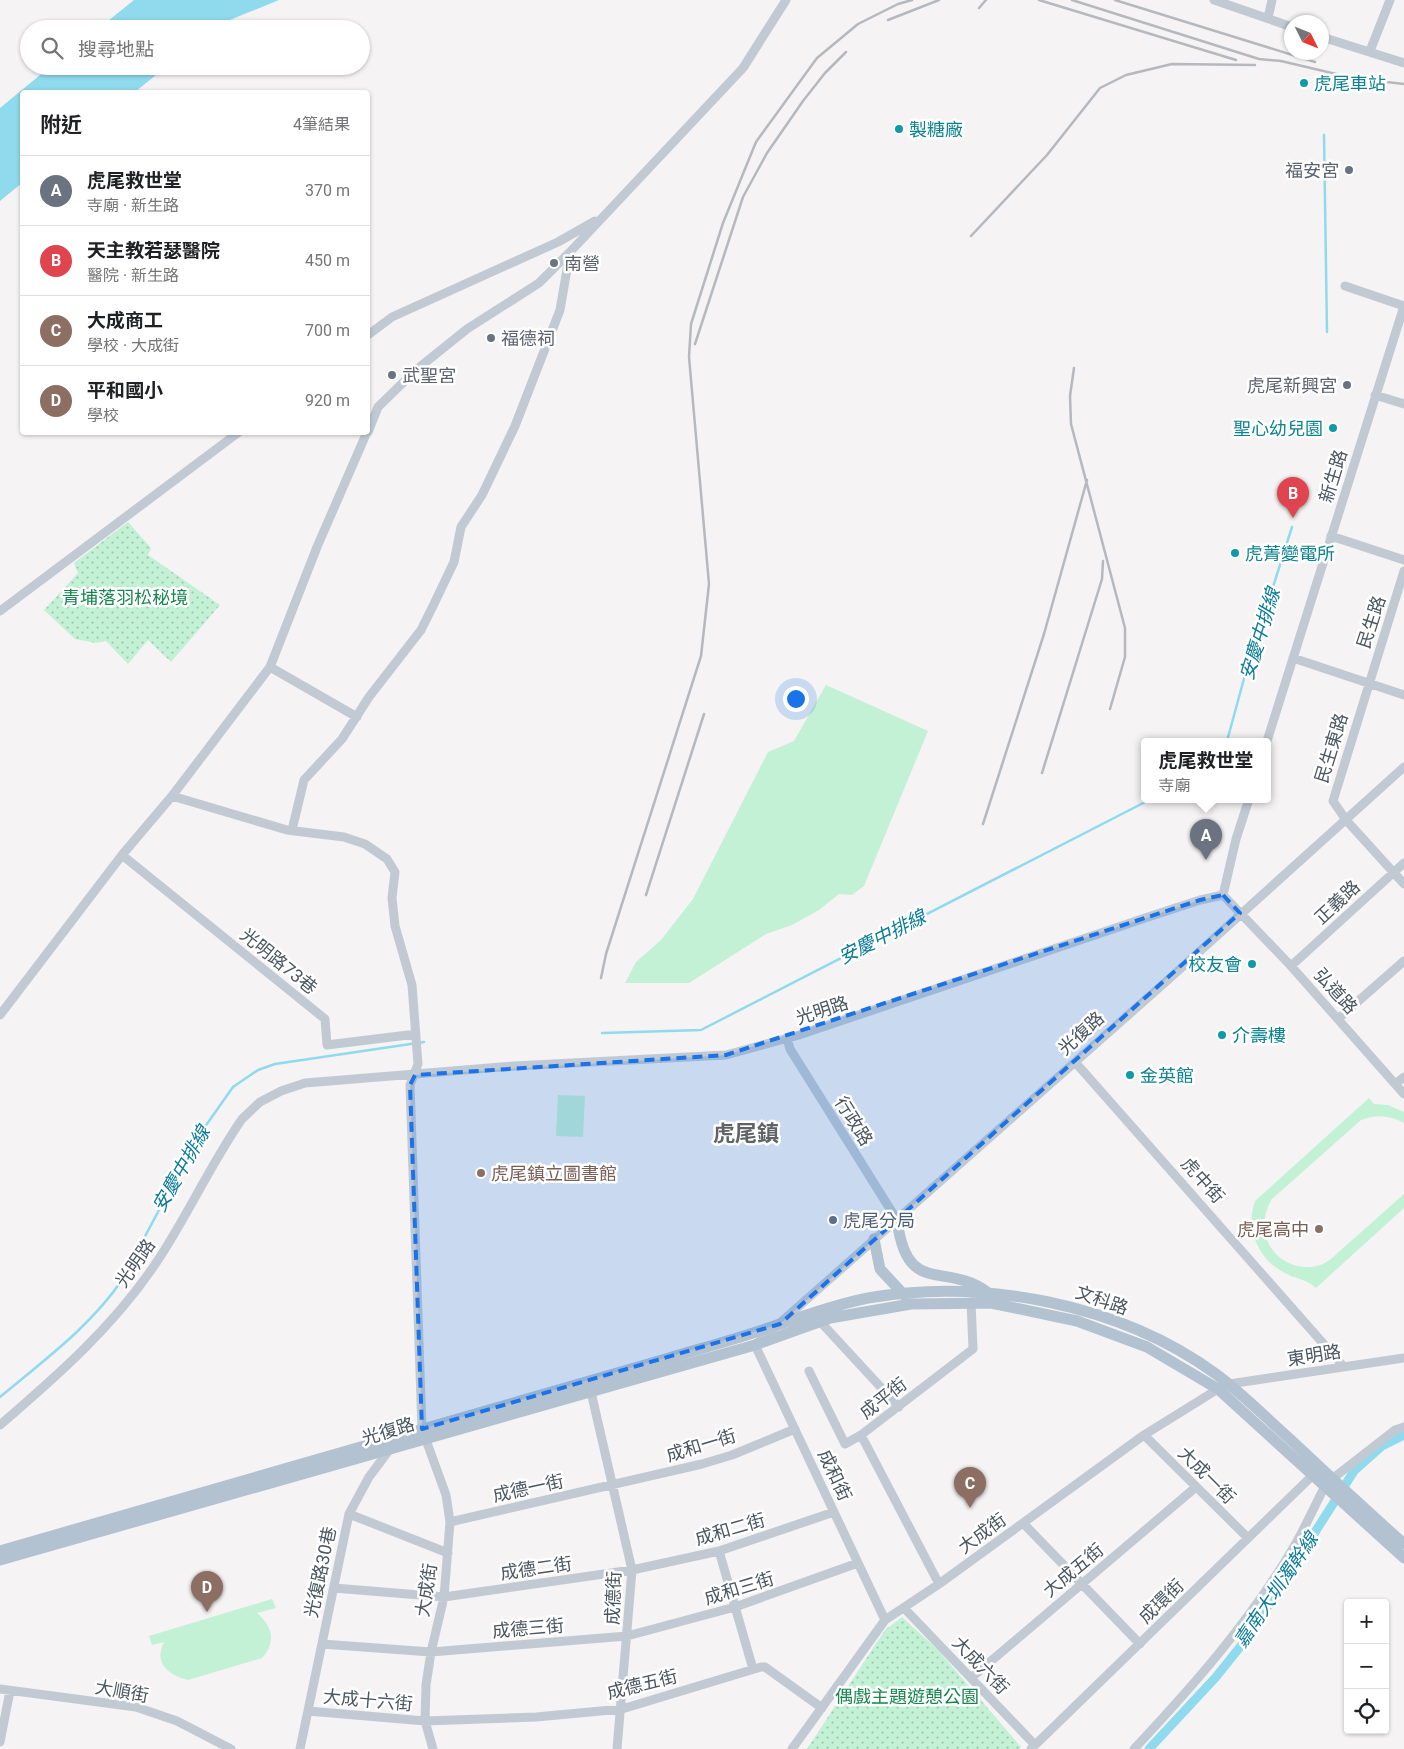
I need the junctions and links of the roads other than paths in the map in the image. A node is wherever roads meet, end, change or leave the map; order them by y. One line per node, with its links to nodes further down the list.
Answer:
1 (786, 0): 10 (street)
2 (1214, 0): 5 (street)
3 (1272, 0): 5 (street)
4 (1390, 0): 8 (street)
5 (1268, 18): 6 (street)
6 (1284, 24)
7 (1329, 39): 8 (street)
8 (1370, 52): 9 (street)
9 (1404, 63)
10 (602, 217): 11 (street); 14 (street)
11 (570, 252): 17 (street); 28 (street)
12 (1345, 286): 13 (street)
13 (1403, 310): 15 (street, 新生路)
14 (370, 334)
15 (1375, 396): 16 (street); 20 (street, 新生路)
16 (1404, 404)
17 (370, 425)
18 (235, 435): 23 (street)
19 (366, 435): 25 (street)
20 (1331, 536): 21 (street); 24 (street, 新生路)
21 (1404, 560)
22 (1404, 571): 26 (street, 民生路)
23 (0, 611)
24 (1293, 658): 26 (street); 29 (street, 新生路)
25 (270, 667): 28 (street); 31 (street)
26 (1368, 683): 27 (street); 33 (street, 民生東路)
27 (1404, 695)
28 (357, 717): 34 (street)
29 (1268, 738)
30 (1404, 767): 33 (street, 光復路)
31 (172, 796): 34 (street); 35 (street)
32 (1248, 803): 39 (street)
33 (1346, 820): 37 (street, 民生東路); 40 (street, 光復路)
34 (292, 830): 45 (street)
35 (122, 855): 43 (street); 45 (street, 光明路73巷)
36 (1404, 863): 37 (street, 正義路)
37 (1393, 872): 38 (street, 民生東路); 42 (street, 正義路)
38 (1404, 884)
39 (1223, 896): 40 (street); 46 (street, 光明路)
40 (1240, 914): 42 (street, 弘道路); 47 (street, 光復路)
41 (1404, 961): 44 (street)
42 (1291, 966): 44 (street, 弘道路)
43 (0, 1015)
44 (1338, 1018): 50 (street, 弘道路)
45 (416, 1034): 48 (street)
46 (787, 1038): 48 (street, 光明路); 52 (street, 行政路)
47 (1074, 1062): 52 (street, 光復路); 63 (street, 虎中街)
48 (415, 1075): 69 (street, 光明路); 72 (street)
49 (1404, 1077): 50 (street)
50 (1395, 1084): 51 (street, 弘道路)
51 (1404, 1094)
52 (897, 1220): 53 (street, 光復路); 54 (main road)
53 (874, 1239): 55 (main road); 57 (street, 光復路)
54 (987, 1292): 55 (main road, 文科路); 65 (main road, 文科路)
55 (902, 1293): 58 (main road); 59 (main road, 文科路)
56 (971, 1302): 58 (main road, 文科路); 66 (main road, 文科路); 68 (street, 成平街)
57 (804, 1303): 59 (street); 60 (street, 光復路)
58 (911, 1304): 59 (main road, 文科路)
59 (816, 1317): 60 (main road, 文科路); 61 (main road, 文科路); 68 (street)
60 (780, 1324): 61 (street, 光復路); 72 (main road, 光復路)
61 (755, 1345): 67 (main road, 光復路); 71 (street, 成和街)
62 (1404, 1358): 63 (street, 東明路)
63 (1344, 1367): 65 (street, 東明路)
64 (809, 1371): 74 (street)
65 (1229, 1384): 66 (street, 大成街); 77 (main road, 文科路)
66 (1218, 1389): 73 (street, 大成街); 76 (main road, 文科路)
67 (591, 1392): 72 (main road, 光復路); 78 (street, 成德街)
68 (899, 1407): 74 (street, 成平街)
69 (0, 1425)
70 (1404, 1427): 77 (street)
71 (795, 1429): 78 (street, 成和一街); 81 (street, 成和街)
72 (424, 1433): 75 (main road, 光復路); 83 (street, 大成街); 87 (main road, 光復路)
73 (1144, 1435): 79 (street, 大成一街); 84 (street, 大成街)
74 (862, 1436): 94 (street, 成平街)
75 (389, 1449): 82 (street, 光復路30巷); 91 (main road, 光復路)
76 (1312, 1475): 77 (main road, 文科路); 85 (street, 成環街)
77 (1329, 1483): 80 (main road); 120 (street)
78 (614, 1486): 83 (street, 成德一街); 93 (street, 成德街)
79 (1196, 1487): 85 (street, 大成一街); 95 (street, 大成五街)
80 (1353, 1505): 86 (main road); 90 (main road)
81 (834, 1512): 88 (street, 成和二街); 92 (street, 成和街)
82 (349, 1514): 89 (street); 96 (street, 光復路30巷)
83 (450, 1522): 89 (street, 大成街)
84 (1023, 1523): 94 (street, 大成街); 95 (street)
85 (1248, 1538): 103 (street, 成環街)
86 (1404, 1544)
87 (0, 1551)
88 (718, 1551): 93 (street, 成和二街); 98 (street)
89 (448, 1554): 97 (street, 大成街)
90 (1404, 1558)
91 (0, 1560)
92 (858, 1563): 98 (street, 成和三街); 100 (street, 成和街)
93 (632, 1570): 97 (street, 成德二街); 101 (street, 成德街)
94 (940, 1584): 99 (street, 大成街)
95 (1082, 1584): 103 (street); 106 (street, 大成五街)
96 (334, 1588): 97 (street, 成德二街); 102 (street, 光復路30巷)
97 (444, 1597): 104 (street, 大成街)
98 (735, 1608): 101 (street, 成和三街); 105 (street)
99 (904, 1608): 100 (street, 大成街); 106 (street, 大成六街)
100 (885, 1620): 109 (street, 大成街)
101 (627, 1636): 104 (street, 成德三街); 110 (street, 成德街)
102 (322, 1644): 104 (street, 成德三街); 111 (street, 光復路30巷)
103 (1140, 1644): 114 (street, 成環街)
104 (431, 1652): 112 (street, 大成街)
105 (753, 1669): 109 (street); 110 (street, 成德五街)
106 (971, 1678): 114 (street, 大成六街)
107 (0, 1689): 108 (street, 大順街)
108 (10, 1691): 113 (street); 115 (street, 大順街)
109 (822, 1708): 119 (street, 大成街)
110 (622, 1709): 112 (street, 成德五街); 118 (street, 成德街)
111 (308, 1711): 112 (street, 大成十六街); 116 (street, 光復路30巷)
112 (426, 1721): 117 (street, 大成街)
113 (0, 1742)
114 (1033, 1747)
115 (231, 1749)
116 (300, 1749)
117 (433, 1749)
118 (617, 1749)
119 (792, 1749)
120 (1134, 1749)

